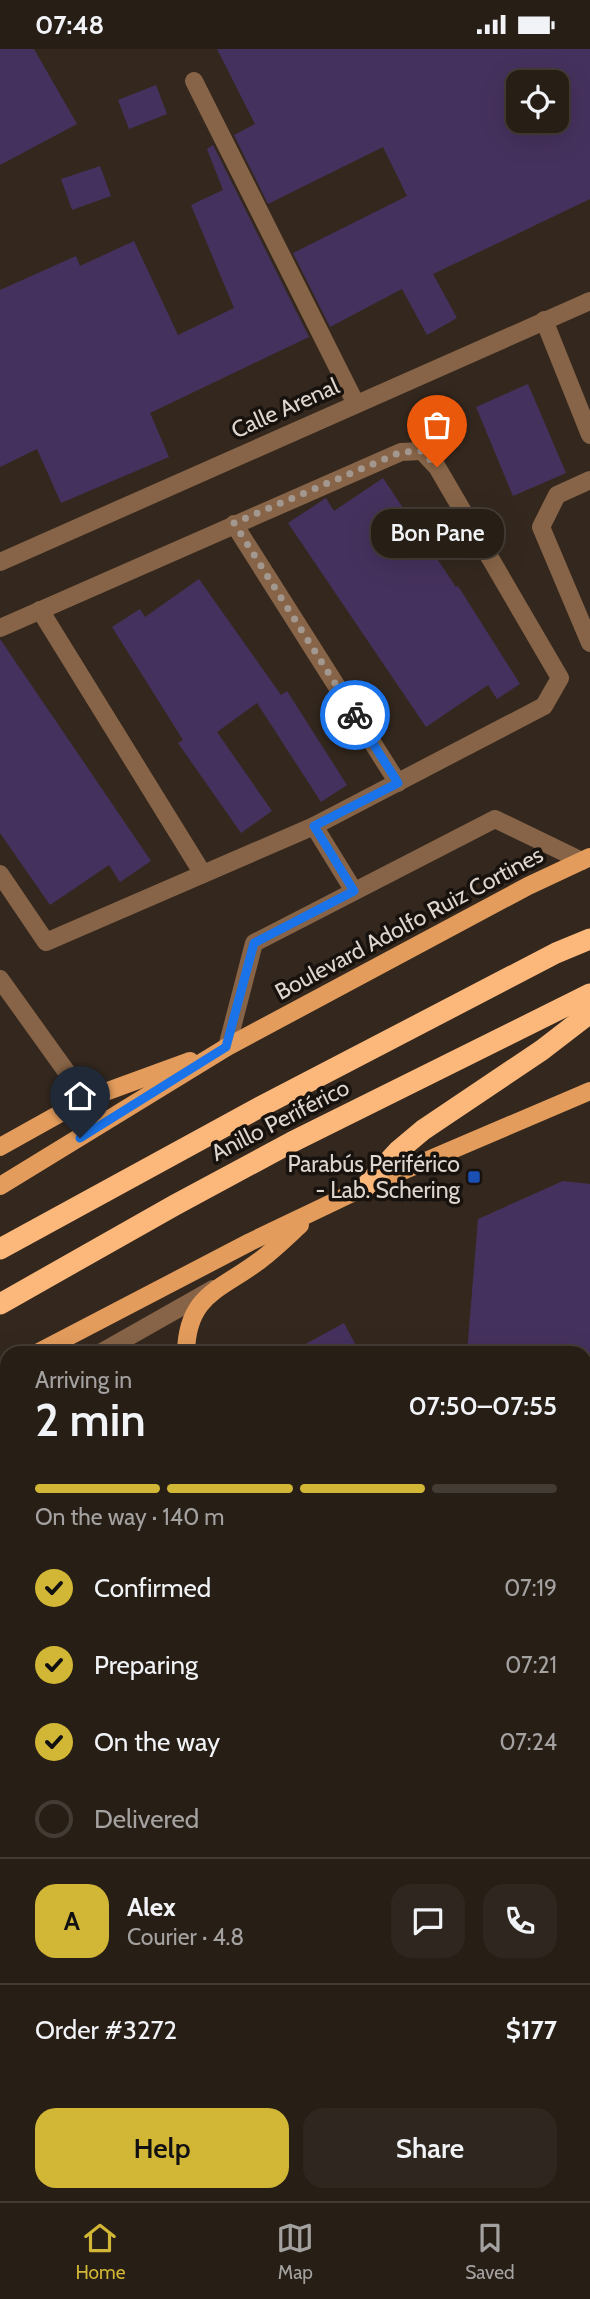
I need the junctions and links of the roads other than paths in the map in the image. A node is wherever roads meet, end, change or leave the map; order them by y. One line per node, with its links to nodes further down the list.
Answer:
1 (194, 81): 4 (street)
2 (590, 300): 3 (street, Calle Arenal)
3 (544, 320): 4 (street, Calle Arenal); 5 (street)
4 (356, 404): 8 (street, Calle Arenal)
5 (590, 435)
6 (590, 480): 11 (street)
7 (234, 523): 9 (street); 12 (street); 12 (street)
8 (2, 557)
9 (40, 610): 10 (street); 16 (street)
10 (0, 628)
11 (590, 643)
12 (398, 783): 13 (street)
13 (314, 826): 16 (street); 17 (street)
14 (586, 859): 17 (street); 22 (main road, Boulevard Adolfo Ruiz Cortines)
15 (0, 874): 16 (street)
16 (203, 874)
17 (354, 891): 22 (street)
18 (590, 939): 29 (highway, Anillo Periférico)
19 (0, 979): 24 (street)
20 (590, 994): 31 (highway, Anillo Periférico)
21 (590, 1013): 27 (highway)
22 (226, 1047): 24 (main road); 26 (main road, Boulevard Adolfo Ruiz Cortines)
23 (590, 1091): 27 (main road)
24 (86, 1099): 25 (main road)
25 (0, 1147)
26 (0, 1186)
27 (365, 1187): 28 (main road)
28 (318, 1209): 30 (main road); 32 (main road)
29 (8, 1244)
30 (216, 1287): 33 (street); 34 (main road)
31 (0, 1304)
32 (50, 1346)
33 (112, 1346)
34 (187, 1346)

